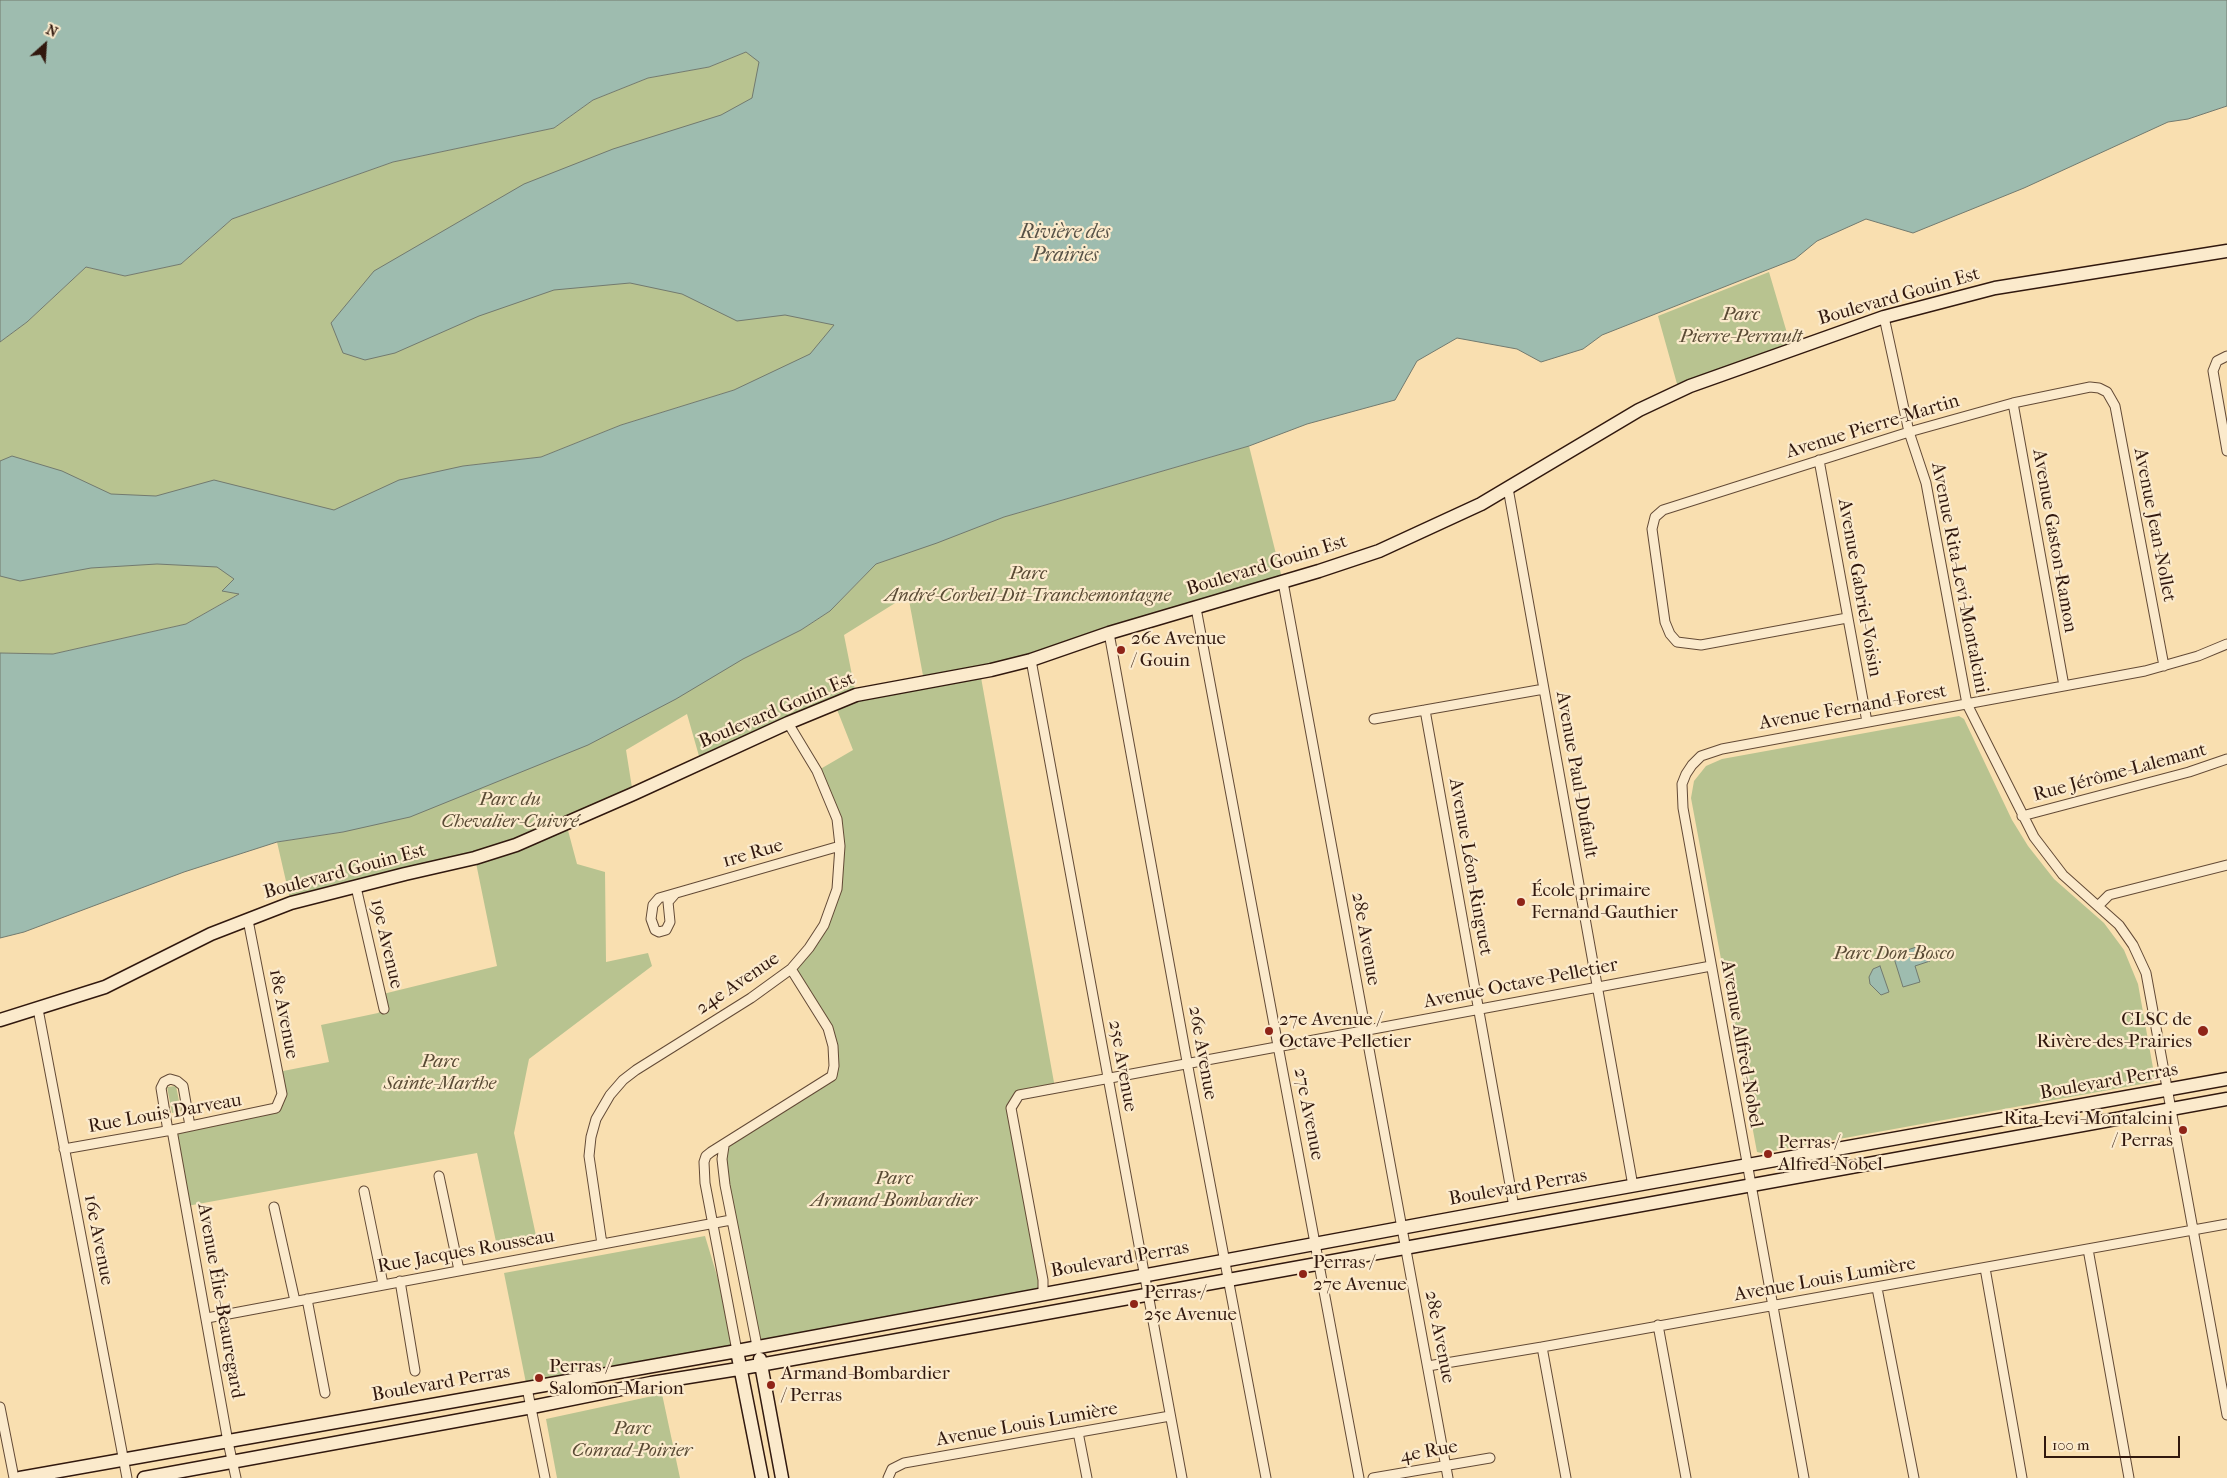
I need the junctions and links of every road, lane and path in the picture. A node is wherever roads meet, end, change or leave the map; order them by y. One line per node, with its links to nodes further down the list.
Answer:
1 (2227, 251): 2 (main road, Boulevard Gouin Est)
2 (1884, 316): 6 (street, Avenue Rita-Levi-Montalcini); 9 (main road, Boulevard Gouin Est)
3 (2227, 356): 7 (street)
4 (2107, 392): 5 (street, Avenue Pierre-Martin); 16 (street, Avenue Jean-Nollet)
5 (2013, 403): 6 (street, Avenue Pierre-Martin); 17 (street, Avenue Gaston-Ramon)
6 (1909, 432): 8 (street, Avenue Pierre-Martin); 19 (street, Avenue Rita-Levi-Montalcini)
7 (2227, 451)
8 (1819, 460): 12 (street, Avenue Gabriel-Voisin); 12 (street, Avenue Pierre-Martin)
9 (1508, 488): 10 (main road, Boulevard Gouin Est); 18 (street, Avenue Paul-Dufault)
10 (1283, 582): 11 (main road, Boulevard Gouin Est); 40 (street, 28e Avenue)
11 (1196, 608): 13 (main road, Boulevard Gouin Est); 41 (street, 27e Avenue)
12 (1847, 618): 22 (street, Avenue Gabriel-Voisin)
13 (1109, 633): 15 (main road, Boulevard Gouin Est); 42 (street, 26e Avenue)
14 (2227, 644): 16 (street, Avenue Fernand-Forest)
15 (1031, 660): 23 (main road, Boulevard Gouin Est); 43 (street, 25e Avenue)
16 (2164, 666): 17 (street, Avenue Fernand-Forest)
17 (2064, 686): 19 (street, Avenue Fernand-Forest)
18 (1544, 689): 20 (street); 35 (street, Avenue Paul-Dufault)
19 (1967, 704): 22 (street, Avenue Fernand-Forest); 26 (street, Avenue Rita-Levi-Montalcini)
20 (1425, 710): 21 (street); 38 (street, Avenue Léon-Ringuet)
21 (1374, 719)
22 (1867, 722): 25 (street, Avenue Fernand-Forest)
23 (788, 723): 27 (street, 24e Avenue); 29 (main road, Boulevard Gouin Est)
24 (2227, 759): 26 (street, Rue Jérôme-Lalemant)
25 (1692, 765): 33 (street, Avenue Alfred-Nobel)
26 (2022, 816): 31 (street, Avenue Rita-Levi-Montalcini)
27 (840, 846): 30 (street, 1re Rue); 34 (street, 24e Avenue)
28 (2227, 866): 31 (street)
29 (356, 886): 32 (main road, Boulevard Gouin Est); 37 (street, 19e Avenue)
30 (675, 894)
31 (2099, 905): 45 (street, Avenue Rita-Levi-Montalcini)
32 (248, 920): 36 (main road, Boulevard Gouin Est); 48 (street, 18e Avenue)
33 (1710, 966): 35 (street, Avenue Octave-Pelletier); 53 (street, Avenue Alfred-Nobel)
34 (791, 969): 51 (street); 65 (street, 24e Avenue)
35 (1598, 985): 38 (street, Avenue Octave-Pelletier); 56 (street, Avenue Paul-Dufault)
36 (38, 1009): 39 (main road, Boulevard Gouin Est); 52 (street, 16e Avenue)
37 (384, 1009)
38 (1480, 1009): 40 (street, Avenue Octave-Pelletier); 59 (street, Avenue Léon-Ringuet)
39 (0, 1020)
40 (1365, 1030): 41 (street, Avenue Octave-Pelletier); 63 (street, 28e Avenue)
41 (1278, 1046): 42 (street, Avenue Octave-Pelletier); 66 (street, 27e Avenue)
42 (1188, 1064): 43 (street, Avenue Octave-Pelletier); 69 (street, 26e Avenue)
43 (1107, 1078): 73 (street, 25e Avenue); 78 (street, Avenue Octave-Pelletier)
44 (2227, 1079): 45 (main road, Boulevard Perras)
45 (2168, 1090): 47 (street, Avenue Rita-Levi-Montalcini); 53 (main road, Boulevard Perras)
46 (2227, 1098): 47 (main road, Boulevard Perras)
47 (2172, 1109): 55 (main road, Boulevard Perras); 64 (street, Avenue Rita-Levi-Montalcini)
48 (271, 1111): 49 (street, Rue Louis Darveau)
49 (190, 1126): 50 (street, Rue Louis Darveau); 50 (street, Avenue Élie-Beauregard)
50 (170, 1130): 52 (street, Rue Louis Darveau); 83 (street, Avenue Élie-Beauregard)
51 (724, 1146): 60 (street); 61 (street)
52 (64, 1149): 101 (street, 16e Avenue)
53 (1747, 1165): 55 (street, Avenue Alfred-Nobel); 56 (main road, Boulevard Perras)
54 (439, 1176): 72 (street)
55 (1750, 1185): 67 (main road, Boulevard Perras); 82 (street, Avenue Alfred-Nobel)
56 (1633, 1186): 59 (main road, Boulevard Perras)
57 (364, 1191): 76 (street)
58 (274, 1207): 81 (street)
59 (1514, 1207): 63 (main road, Boulevard Perras)
60 (731, 1220): 61 (street, Rue Jacques Rousseau); 85 (street)
61 (713, 1223): 65 (street, Rue Jacques Rousseau); 87 (street)
62 (2227, 1224): 64 (street, Avenue Louis Lumière)
63 (1401, 1228): 66 (main road, Boulevard Perras); 67 (street, 28e Avenue)
64 (2193, 1230): 68 (street, Avenue Louis Lumière); 96 (street, Avenue Rita-Levi-Montalcini)
65 (602, 1244): 72 (street, Rue Jacques Rousseau)
66 (1316, 1244): 69 (main road, Boulevard Perras); 70 (street, 27e Avenue)
67 (1405, 1247): 70 (main road, Boulevard Perras); 89 (street, 28e Avenue)
68 (2088, 1249): 71 (street, Avenue Louis Lumière); 124 (street)
69 (1225, 1260): 73 (main road, Boulevard Perras); 74 (street, 26e Avenue)
70 (1319, 1264): 74 (main road, Boulevard Perras); 116 (street, 27e Avenue)
71 (1985, 1268): 77 (street, Avenue Louis Lumière); 123 (street)
72 (459, 1270): 75 (street, Rue Jacques Rousseau)
73 (1144, 1276): 78 (main road, Boulevard Perras); 79 (street, 25e Avenue)
74 (1229, 1280): 79 (main road, Boulevard Perras); 115 (street, 26e Avenue)
75 (400, 1281): 76 (street, Rue Jacques Rousseau); 91 (street)
76 (383, 1284): 80 (street, Rue Jacques Rousseau)
77 (1877, 1288): 82 (street, Avenue Louis Lumière); 122 (street)
78 (1043, 1293): 85 (main road, Boulevard Perras)
79 (1147, 1295): 88 (main road, Boulevard Perras); 97 (street, 25e Avenue)
80 (308, 1299): 81 (street, Rue Jacques Rousseau); 93 (street)
81 (295, 1301): 83 (street, Rue Jacques Rousseau)
82 (1772, 1306): 84 (street, Avenue Louis Lumière); 121 (street, Avenue Alfred-Nobel)
83 (207, 1318): 99 (street, Avenue Élie-Beauregard)
84 (1658, 1325): 86 (street, Avenue Louis Lumière); 120 (street)
85 (757, 1346): 87 (main road, Boulevard Perras); 88 (main road)
86 (1542, 1348): 89 (street, Avenue Louis Lumière); 119 (street)
87 (737, 1350): 90 (main road); 92 (main road, Boulevard Perras)
88 (761, 1365): 90 (main road, Boulevard Perras); 112 (main road)
89 (1428, 1366): 103 (street, 28e Avenue)
90 (741, 1369): 95 (main road, Boulevard Perras); 111 (main road)
91 (416, 1371)
92 (527, 1388): 95 (street); 99 (main road, Boulevard Perras)
93 (325, 1393)
94 (0, 1407): 105 (street)
95 (532, 1407): 102 (main road, Boulevard Perras); 110 (street)
96 (2227, 1415)
97 (1170, 1416): 98 (street, Avenue Louis Lumière); 114 (street, 25e Avenue)
98 (1078, 1432): 104 (street, Avenue Louis Lumière); 113 (street)
99 (228, 1442): 101 (main road, Boulevard Perras); 102 (street, Avenue Élie-Beauregard)
100 (1490, 1458): 103 (street, 4e Rue)
101 (123, 1459): 106 (main road, Boulevard Perras); 107 (street, 16e Avenue)
102 (233, 1462): 108 (main road, Boulevard Perras); 109 (street, Avenue Élie-Beauregard)
103 (1446, 1466): 117 (street, 4e Rue); 118 (street, 28e Avenue)
104 (890, 1474)
105 (14, 1478)
106 (20, 1478)
107 (127, 1478)
108 (144, 1478)
109 (236, 1478)
110 (545, 1478)
111 (762, 1478)
112 (782, 1478)
113 (1087, 1478)
114 (1182, 1478)
115 (1266, 1478)
116 (1359, 1478)
117 (1373, 1478)
118 (1448, 1478)
119 (1566, 1478)
120 (1686, 1478)
121 (1804, 1478)
122 (1914, 1478)
123 (2022, 1478)
124 (2130, 1478)

